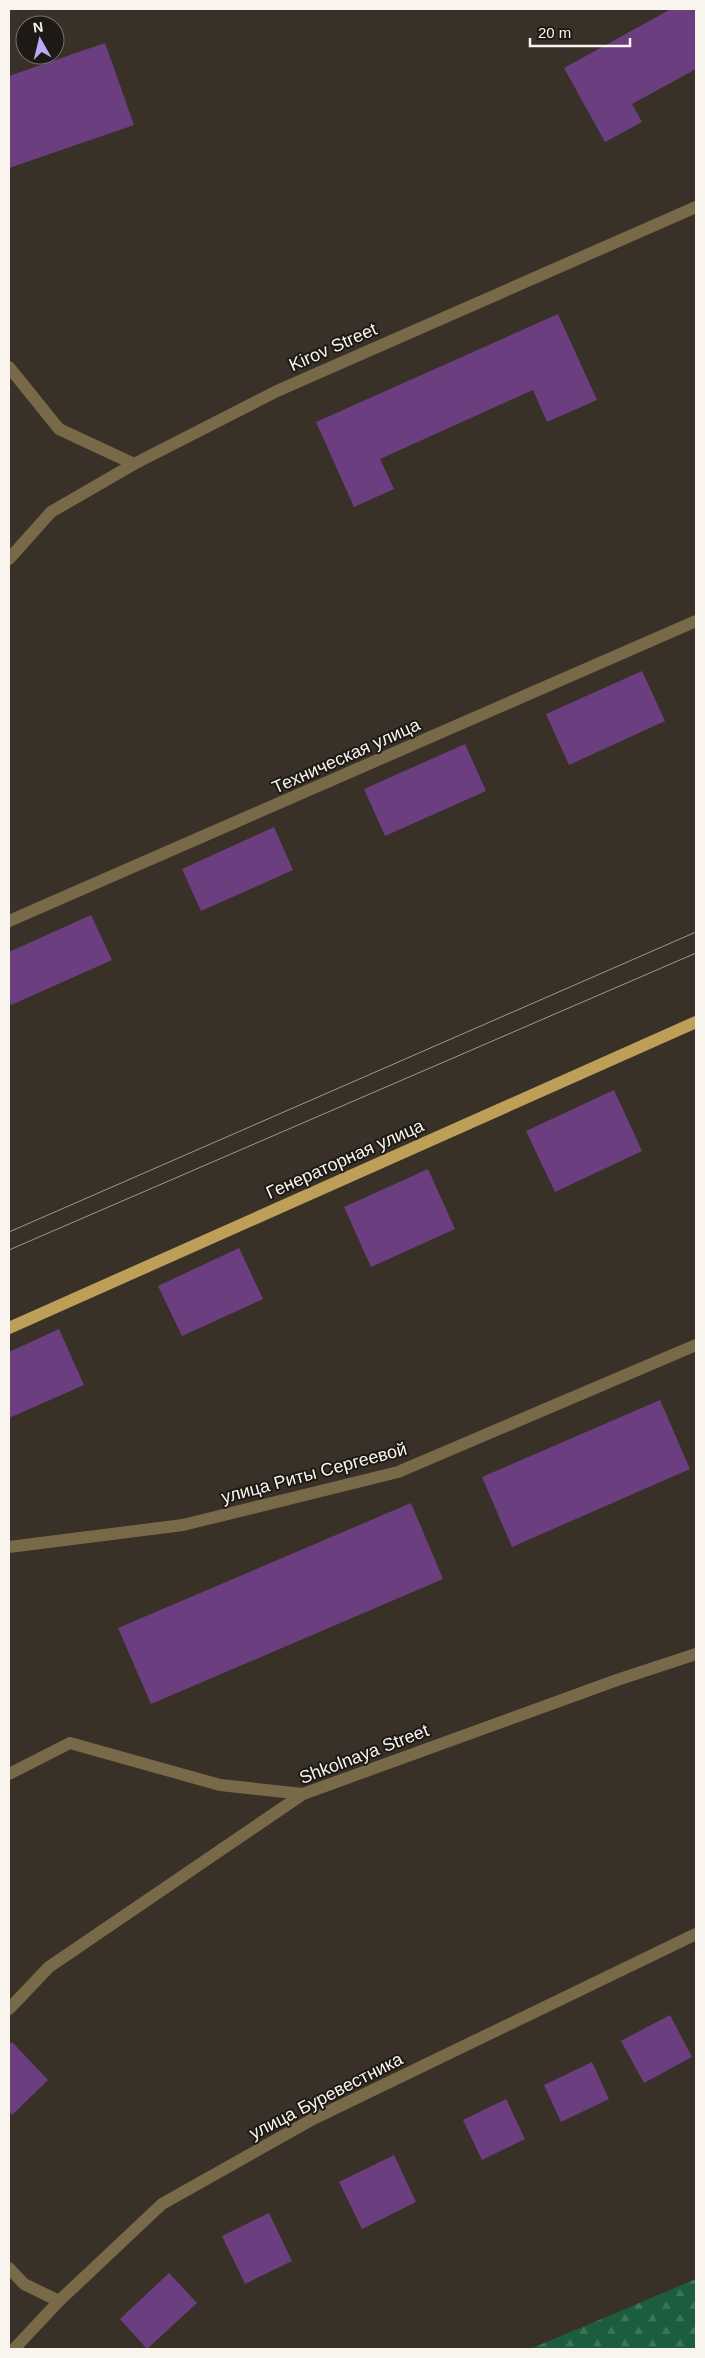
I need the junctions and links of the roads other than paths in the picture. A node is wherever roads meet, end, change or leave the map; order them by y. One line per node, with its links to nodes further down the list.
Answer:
1 (696, 207): 3 (street, Kirov Street)
2 (9, 367): 3 (street)
3 (134, 464): 4 (street, Kirov Street)
4 (9, 559)
5 (696, 621): 6 (street, Техническая улица)
6 (9, 921)
7 (696, 1022): 8 (main road, Генераторная улица)
8 (9, 1328)
9 (696, 1345): 10 (street, улица Риты Сергеевой)
10 (9, 1547)
11 (696, 1654): 13 (street, Shkolnaya Street)
12 (9, 1774): 13 (street)
13 (303, 1794): 15 (street, Shkolnaya Street)
14 (696, 1934): 17 (street, улица Буревестника)
15 (9, 2009)
16 (9, 2268): 17 (street)
17 (58, 2301): 18 (street, улица Буревестника)
18 (14, 2349)

